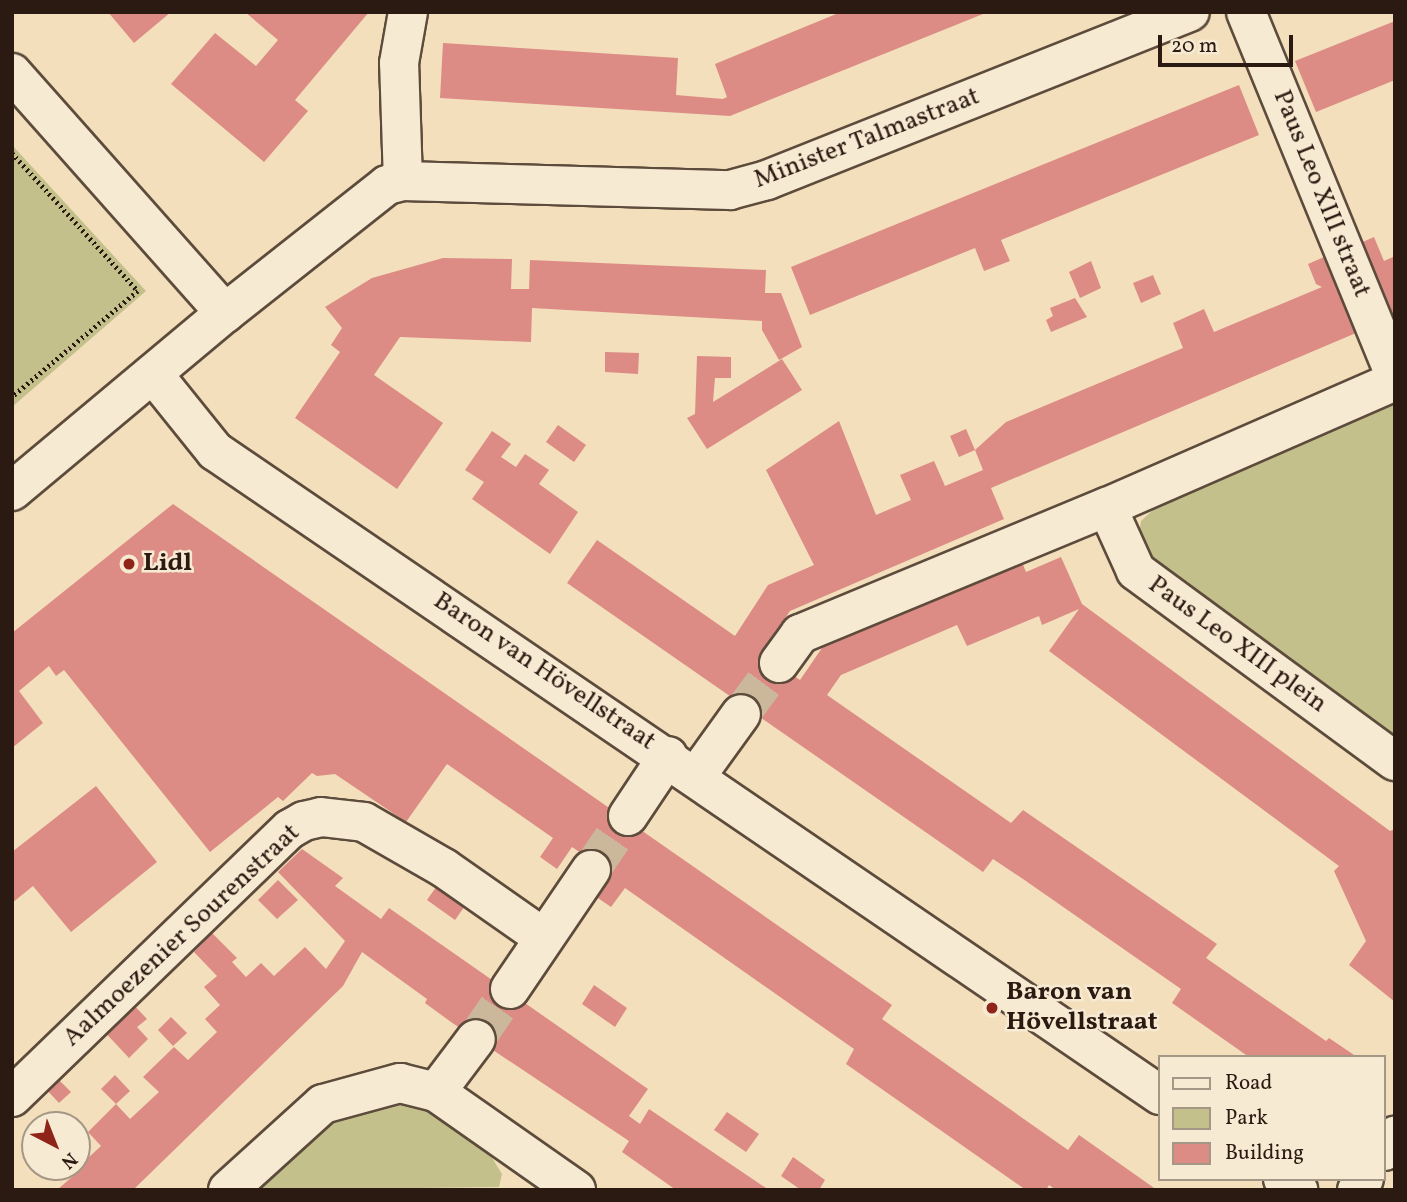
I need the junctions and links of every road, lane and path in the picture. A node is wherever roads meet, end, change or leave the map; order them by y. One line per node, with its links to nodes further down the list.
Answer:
1 (408, 12): 6 (street)
2 (1190, 12): 6 (street, Minister Talmastraat)
3 (1246, 12): 9 (street, Paus Leo XIII straat)
4 (12, 73): 7 (street)
5 (12, 153): 10 (path)
6 (403, 181): 7 (street)
7 (225, 313): 8 (street)
8 (153, 373): 11 (street); 16 (street, Baron van Hövellstraat)
9 (1395, 379): 12 (street)
10 (12, 397)
11 (12, 491)
12 (1107, 508): 13 (street); 15 (street, Paus Leo XIII plein)
13 (779, 663)
14 (741, 714): 16 (street)
15 (1395, 761)
16 (682, 766): 17 (street); 23 (street, Baron van Hövellstraat)
17 (628, 816)
18 (591, 870): 19 (street)
19 (544, 938): 20 (street); 24 (street, Aalmoezenier Sourenstraat)
20 (510, 989)
21 (475, 1039): 22 (street)
22 (436, 1092): 25 (street); 26 (street)
23 (1158, 1094)
24 (12, 1097)
25 (548, 1183)
26 (228, 1190)

